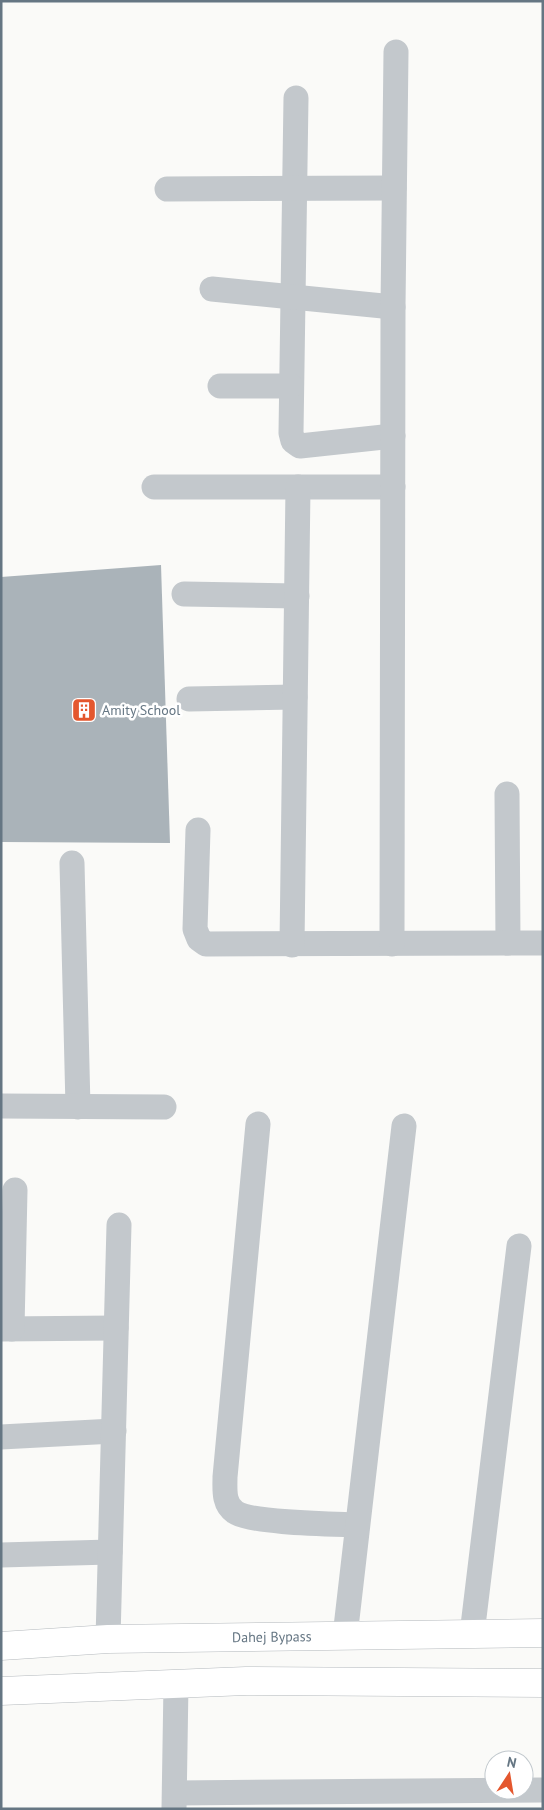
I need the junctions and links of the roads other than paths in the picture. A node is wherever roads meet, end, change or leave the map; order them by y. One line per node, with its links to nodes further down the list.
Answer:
1 (396, 52): 3 (street)
2 (296, 98): 5 (street)
3 (394, 188): 5 (street); 8 (street)
4 (167, 189): 5 (street)
5 (295, 189): 7 (street)
6 (212, 289): 7 (street)
7 (293, 297): 8 (street); 10 (street)
8 (393, 307): 11 (street)
9 (220, 386): 10 (street)
10 (292, 386): 11 (street)
11 (393, 436): 13 (street)
12 (298, 487): 13 (street); 14 (street); 16 (street)
13 (393, 487): 23 (street)
14 (154, 488)
15 (184, 594): 16 (street)
16 (297, 596): 17 (street)
17 (296, 697): 18 (street); 25 (street)
18 (189, 699)
19 (507, 794): 24 (street)
20 (198, 830): 25 (street)
21 (72, 863): 27 (street)
22 (543, 943): 24 (street)
23 (392, 944): 24 (street); 25 (street)
24 (508, 944)
25 (292, 945)
26 (1, 1106): 27 (street)
27 (78, 1107): 28 (street)
28 (164, 1107)
29 (258, 1124): 38 (street)
30 (404, 1126): 38 (street)
31 (15, 1190): 35 (street)
32 (119, 1225): 34 (street)
33 (519, 1246): 42 (street)
34 (116, 1328): 35 (street); 36 (street)
35 (7, 1329)
36 (114, 1431): 37 (street); 39 (street)
37 (1, 1437)
38 (357, 1525): 43 (street)
39 (110, 1552): 40 (street); 44 (street)
40 (1, 1555)
41 (543, 1633): 42 (highway, Dahej Bypass)
42 (472, 1634): 43 (highway, Dahej Bypass)
43 (345, 1636): 44 (highway, Dahej Bypass)
44 (108, 1640): 45 (highway, Dahej Bypass)
45 (1, 1646)
46 (543, 1683): 47 (highway)
47 (176, 1684): 48 (highway); 50 (street)
48 (1, 1691)
49 (543, 1790): 50 (street)
50 (171, 1805)

